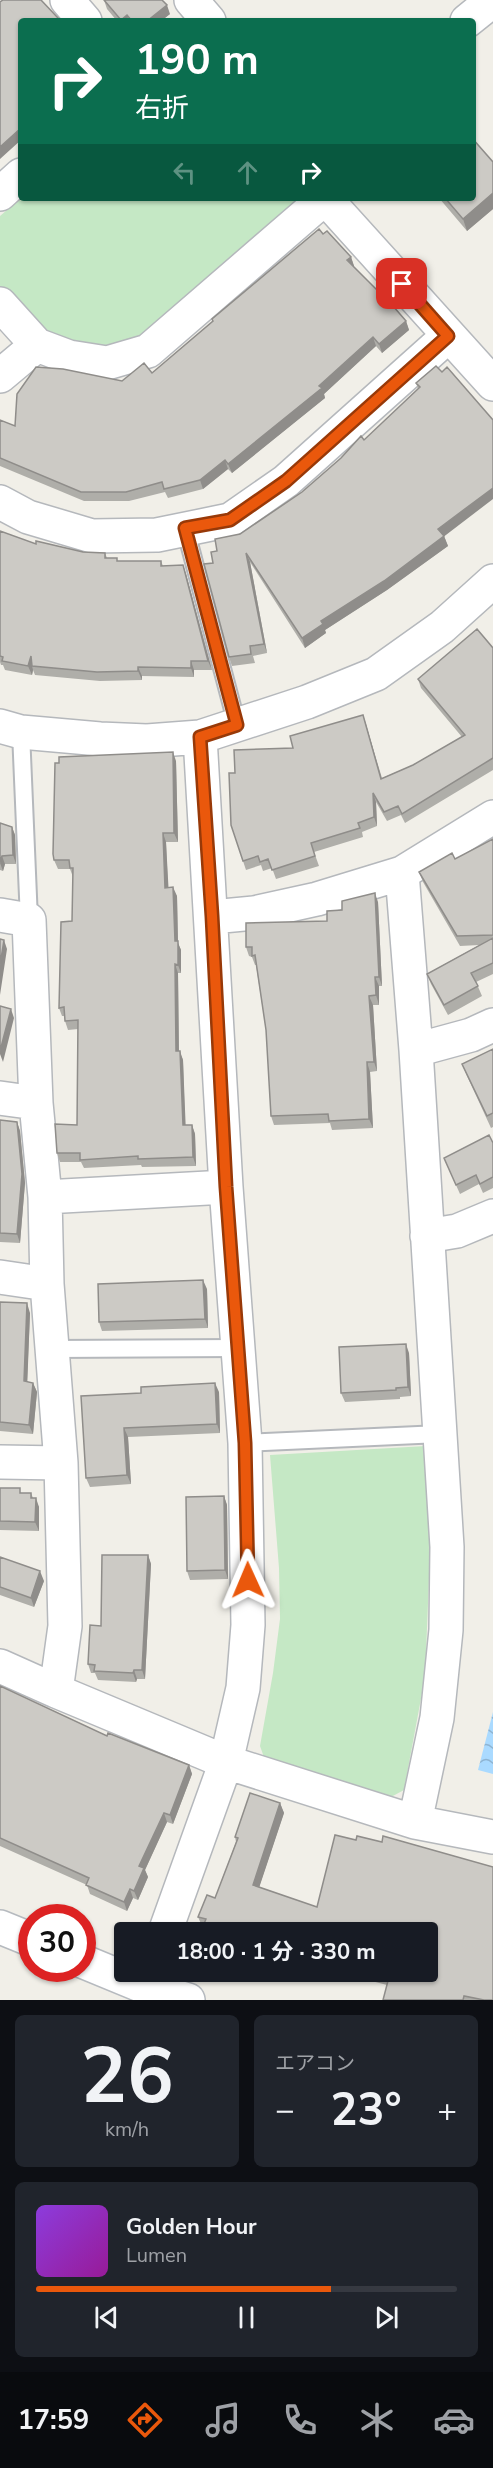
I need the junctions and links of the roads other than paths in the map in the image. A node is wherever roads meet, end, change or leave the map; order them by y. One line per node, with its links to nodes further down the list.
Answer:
1 (67, 0): 4 (street)
2 (191, 0): 5 (street)
3 (492, 0): 6 (street)
4 (82, 18)
5 (206, 18)
6 (471, 18)
7 (18, 178): 8 (street)
8 (0, 194)
9 (322, 201): 13 (street)
10 (328, 201): 12 (street)
11 (0, 304): 13 (street)
12 (448, 336): 15 (street); 17 (street)
13 (37, 345): 14 (street)
14 (0, 376)
15 (493, 384)
16 (0, 502): 17 (street)
17 (185, 528): 19 (lane)
18 (493, 581): 19 (street)
19 (237, 725): 21 (street)
20 (10, 729): 21 (street); 25 (lane)
21 (200, 737): 24 (street)
22 (493, 817): 23 (street)
23 (402, 873): 24 (street); 27 (street)
24 (212, 916): 30 (street)
25 (14, 918): 29 (street)
26 (493, 1025): 27 (street)
27 (416, 1050): 33 (street)
28 (0, 1098): 29 (street)
29 (36, 1103): 31 (street)
30 (226, 1187): 31 (street); 36 (street)
31 (45, 1197): 35 (street)
32 (493, 1216): 33 (street)
33 (427, 1236): 38 (street)
34 (0, 1277): 35 (street)
35 (47, 1284): 37 (street)
36 (238, 1348): 37 (lane); 39 (street)
37 (52, 1349): 41 (street)
38 (440, 1434): 39 (lane); 45 (street)
39 (245, 1443): 44 (street)
40 (0, 1462): 41 (street)
41 (61, 1463): 43 (street)
42 (0, 1666): 43 (street)
43 (56, 1692): 44 (street)
44 (226, 1762): 45 (street); 47 (street)
45 (415, 1822): 46 (street)
46 (493, 1838)
47 (169, 1922)
48 (0, 1927): 49 (street)
49 (18, 1934)
50 (96, 1965): 51 (street)
51 (114, 1970)
52 (154, 1982): 53 (street)
53 (189, 2000)

